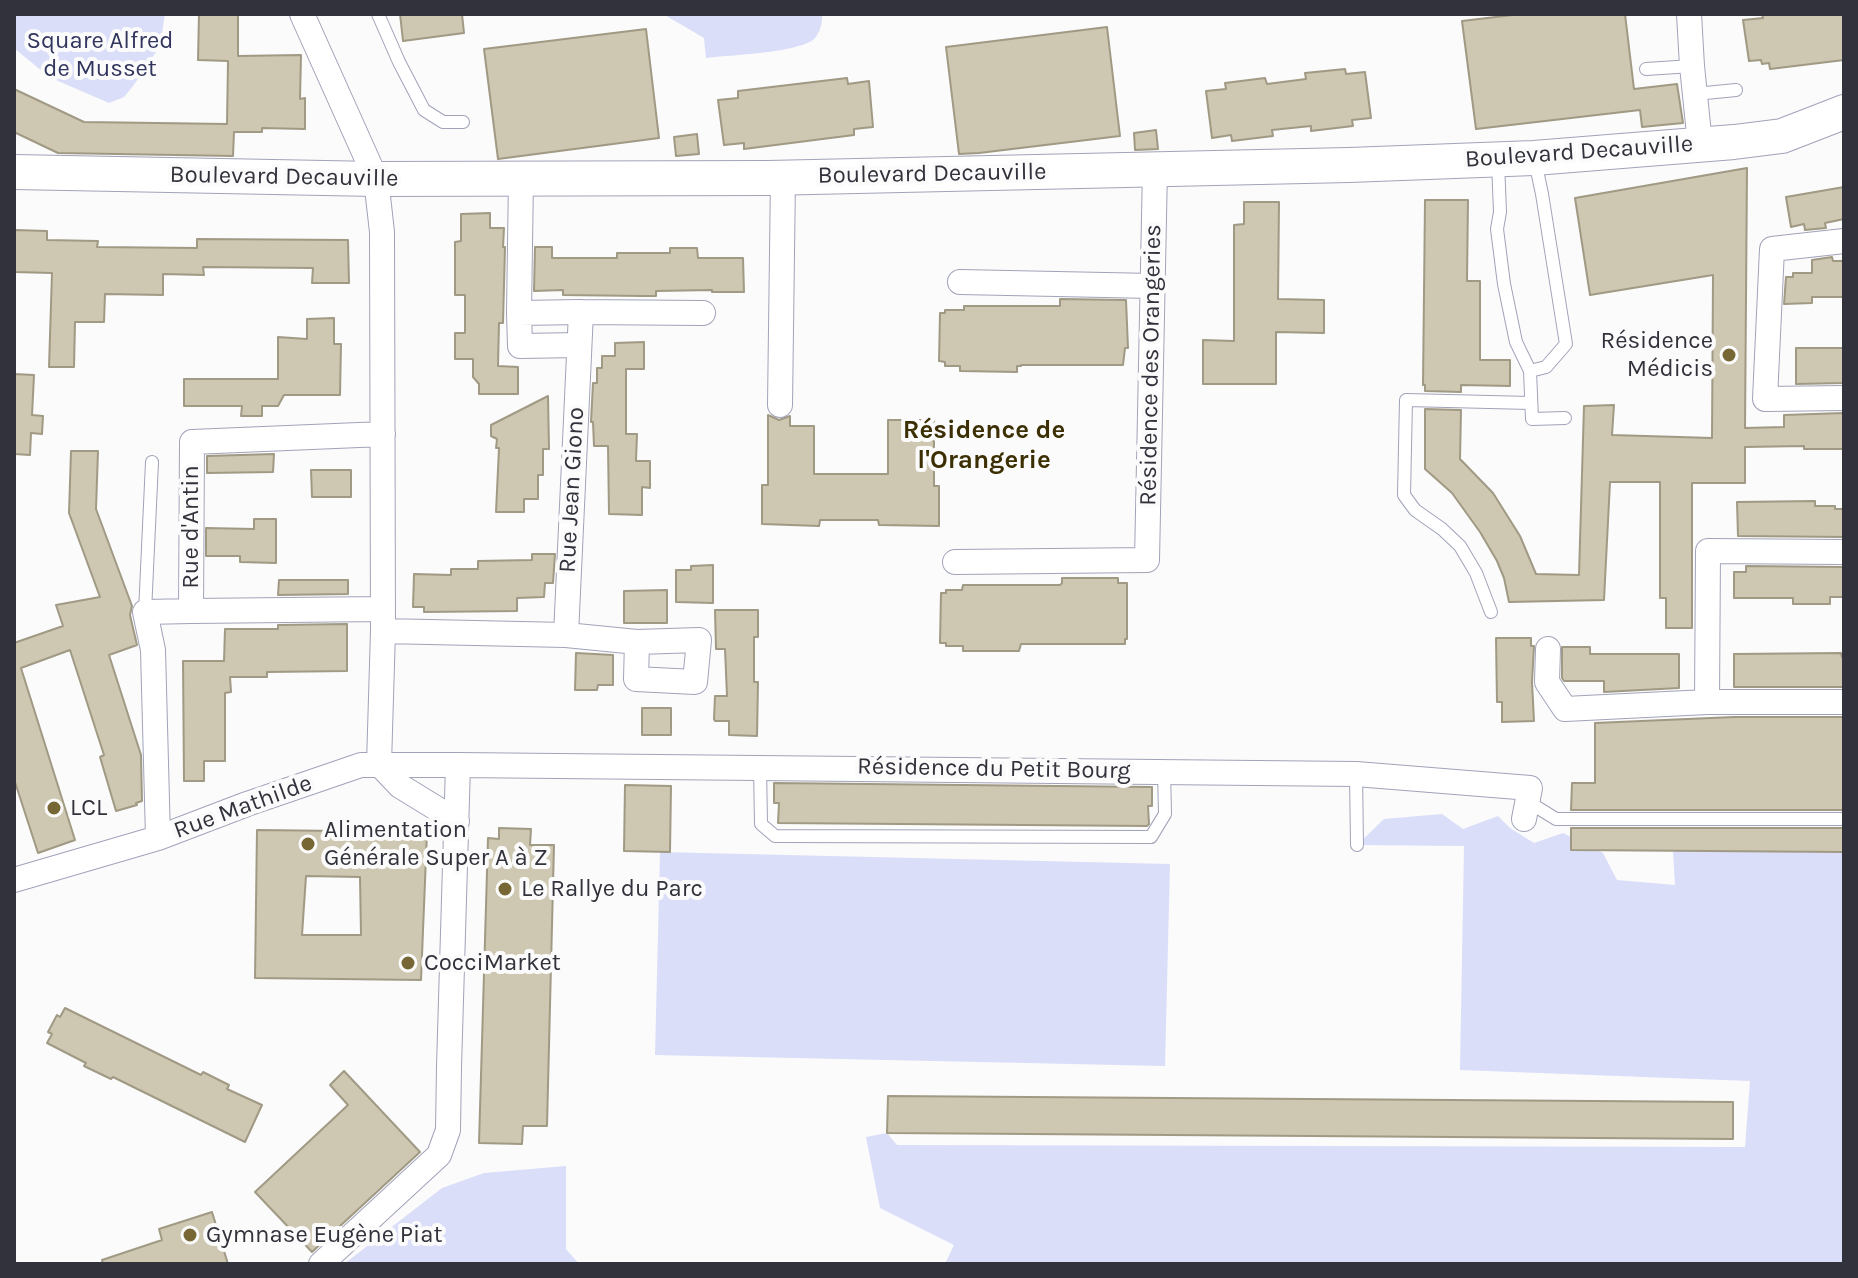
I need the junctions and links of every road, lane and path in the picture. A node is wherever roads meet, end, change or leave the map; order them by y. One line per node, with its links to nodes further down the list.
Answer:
1 (378, 14): 9 (lane)
2 (1689, 14): 4 (street)
3 (305, 15): 17 (street)
4 (1692, 66): 5 (lane); 7 (street)
5 (1646, 69)
6 (1736, 90): 7 (lane)
7 (1695, 94): 10 (street)
8 (1844, 112): 10 (street, Boulevard Decauville)
9 (463, 122)
10 (1700, 144): 11 (street, Boulevard Decauville)
11 (1534, 158): 12 (street, Boulevard Decauville); 25 (lane)
12 (1498, 159): 13 (street, Boulevard Decauville); 25 (lane)
13 (1155, 169): 15 (street, Boulevard Decauville); 20 (street, Résidence des Orangeries)
14 (14, 172): 17 (street, Boulevard Decauville)
15 (783, 177): 16 (street, Boulevard Decauville); 28 (street)
16 (521, 178): 17 (street, Boulevard Decauville); 22 (street)
17 (376, 179): 30 (street)
18 (1844, 241): 26 (street)
19 (960, 282): 20 (street)
20 (1153, 286): 33 (street, Résidence des Orangeries)
21 (581, 312): 22 (street); 23 (street); 24 (street, Rue Jean Giono)
22 (519, 313): 24 (street)
23 (703, 313)
24 (579, 345): 38 (street, Rue Jean Giono)
25 (1530, 371): 27 (lane)
26 (1844, 398)
27 (1531, 403): 29 (lane); 36 (lane)
28 (780, 405)
29 (1565, 418)
30 (383, 434): 34 (street, Rue d'Antin); 37 (street)
31 (152, 462): 35 (lane)
32 (1844, 552): 41 (street)
33 (955, 562)
34 (191, 611): 35 (street); 37 (street, Rue d'Antin)
35 (145, 612): 51 (street)
36 (1491, 612)
37 (382, 620): 38 (street); 43 (street)
38 (566, 635): 39 (street)
39 (637, 642)
40 (1548, 649): 41 (street)
41 (1707, 702): 42 (street)
42 (1844, 702)
43 (379, 764): 44 (street, Rue Mathilde); 50 (street); 51 (street, Rue Mathilde)
44 (458, 765): 45 (street, Résidence du Petit Bourg); 50 (street)
45 (760, 767): 46 (street, Résidence du Petit Bourg); 46 (lane)
46 (1164, 771): 47 (street, Résidence du Petit Bourg)
47 (1356, 774): 48 (street, Résidence du Petit Bourg); 52 (lane)
48 (1527, 802): 49 (lane)
49 (1844, 819)
50 (457, 821): 54 (street)
51 (158, 838): 53 (street, Rue Mathilde)
52 (1357, 845)
53 (14, 880)
54 (321, 1264)

